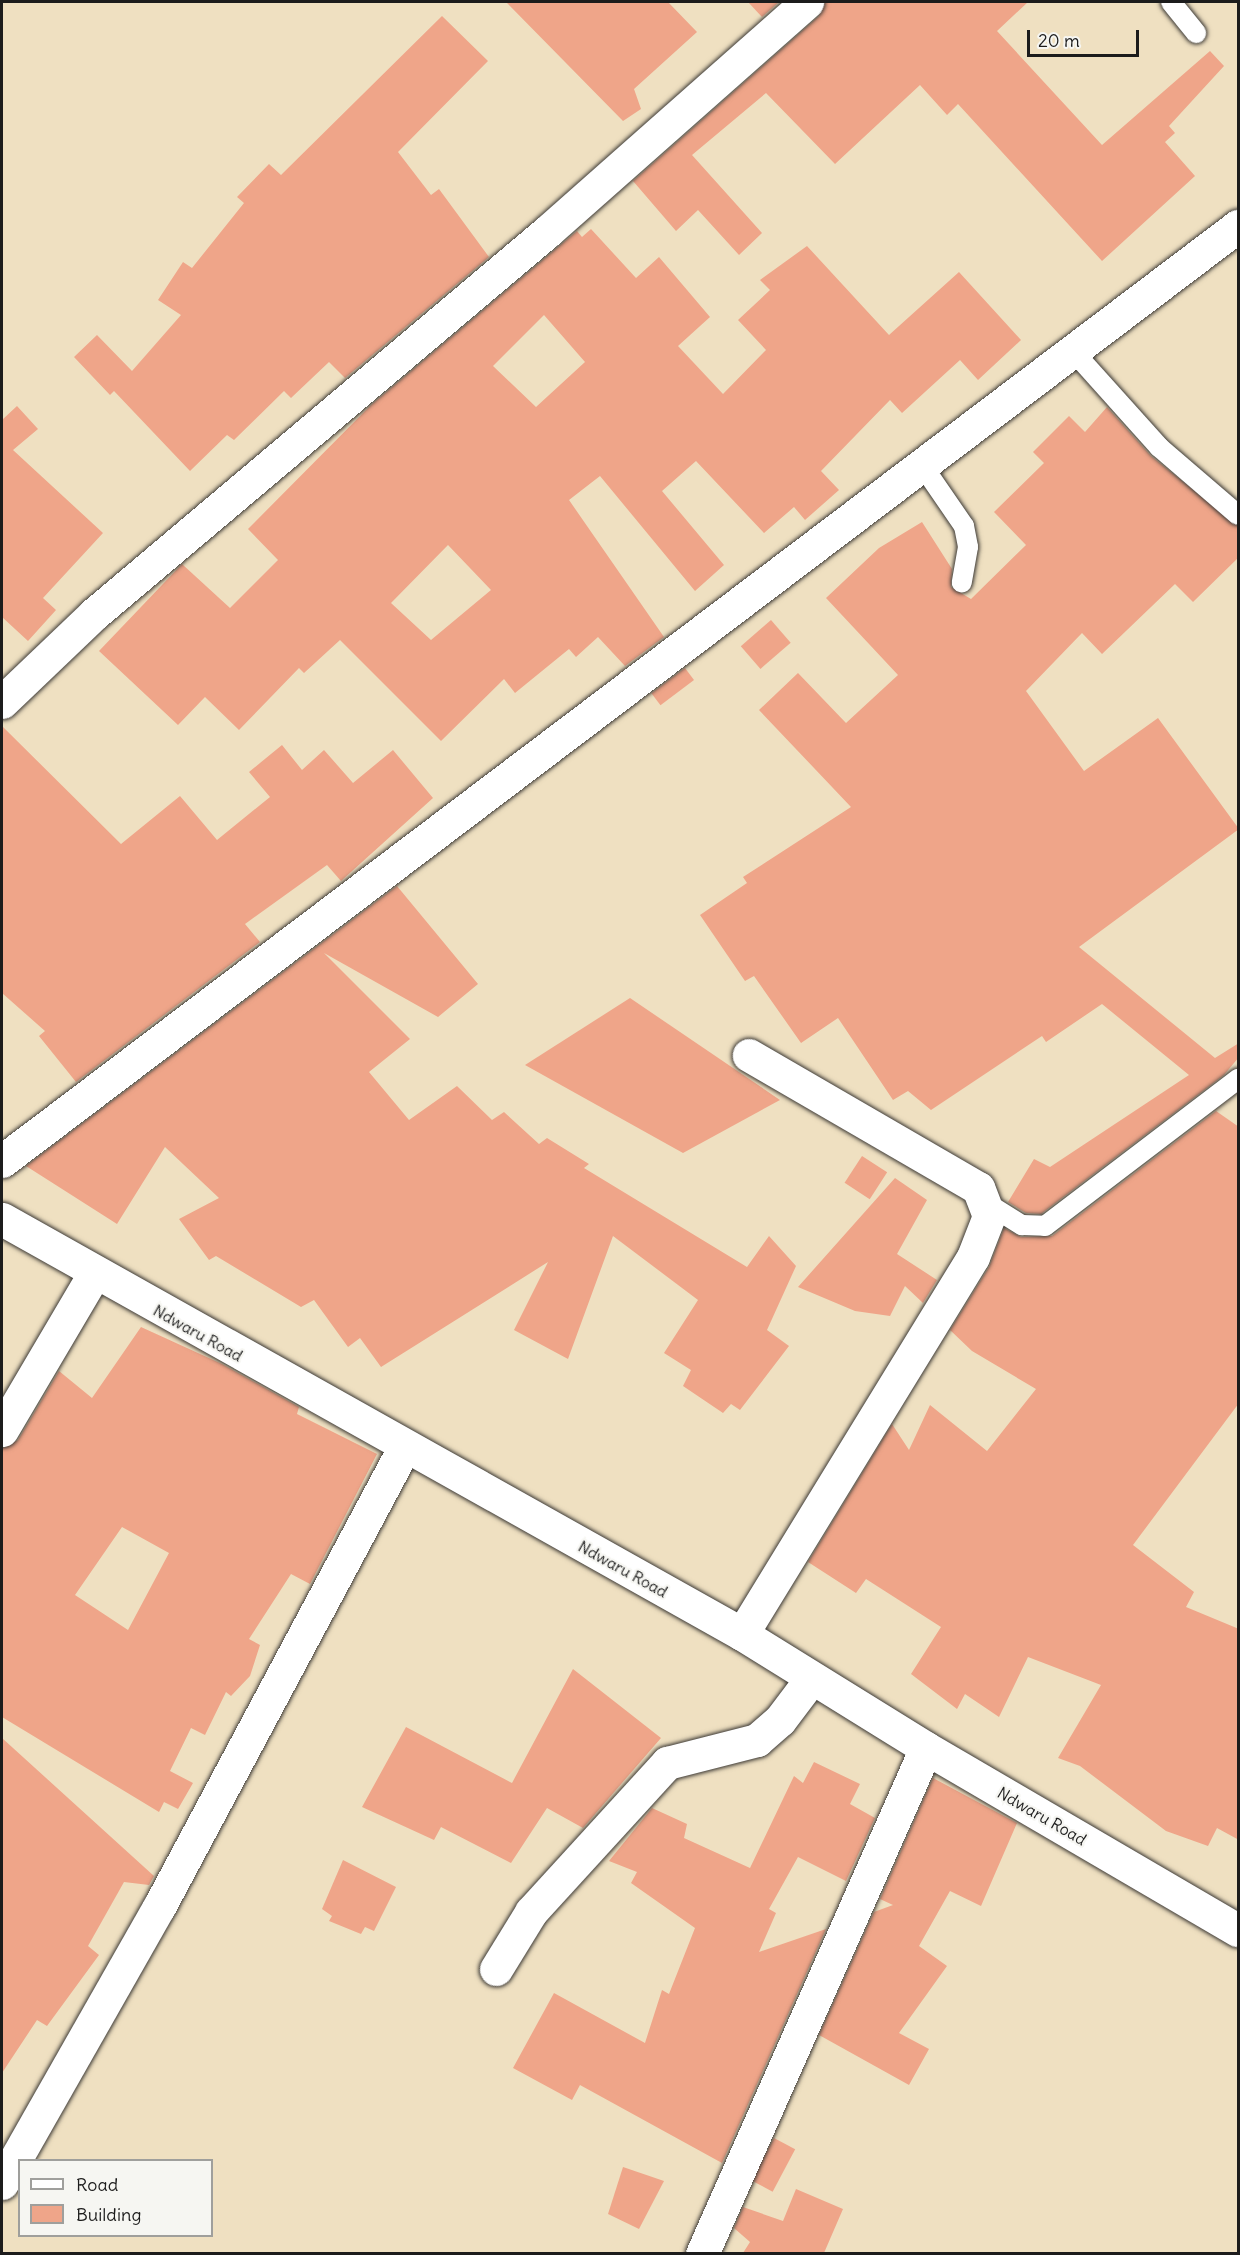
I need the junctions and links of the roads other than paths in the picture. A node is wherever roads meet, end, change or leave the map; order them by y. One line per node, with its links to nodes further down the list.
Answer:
1 (807, 2): 9 (street)
2 (1171, 2): 3 (lane)
3 (1196, 33)
4 (1239, 226): 5 (street)
5 (1073, 351): 6 (street); 7 (lane)
6 (922, 465): 8 (lane); 12 (street)
7 (1239, 515)
8 (962, 582)
9 (2, 702)
10 (749, 1055): 13 (street)
11 (1239, 1079): 13 (lane)
12 (2, 1161)
13 (988, 1204): 18 (street)
14 (2, 1219): 15 (street, Ndwaru Road)
15 (94, 1274): 16 (street); 17 (street, Ndwaru Road)
16 (2, 1430)
17 (404, 1448): 18 (street, Ndwaru Road); 23 (street)
18 (742, 1634): 19 (street, Ndwaru Road)
19 (811, 1679): 20 (street, Ndwaru Road); 22 (street)
20 (926, 1748): 21 (street, Ndwaru Road); 24 (street)
21 (1239, 1930)
22 (496, 1969)
23 (2, 2183)
24 (702, 2253)

